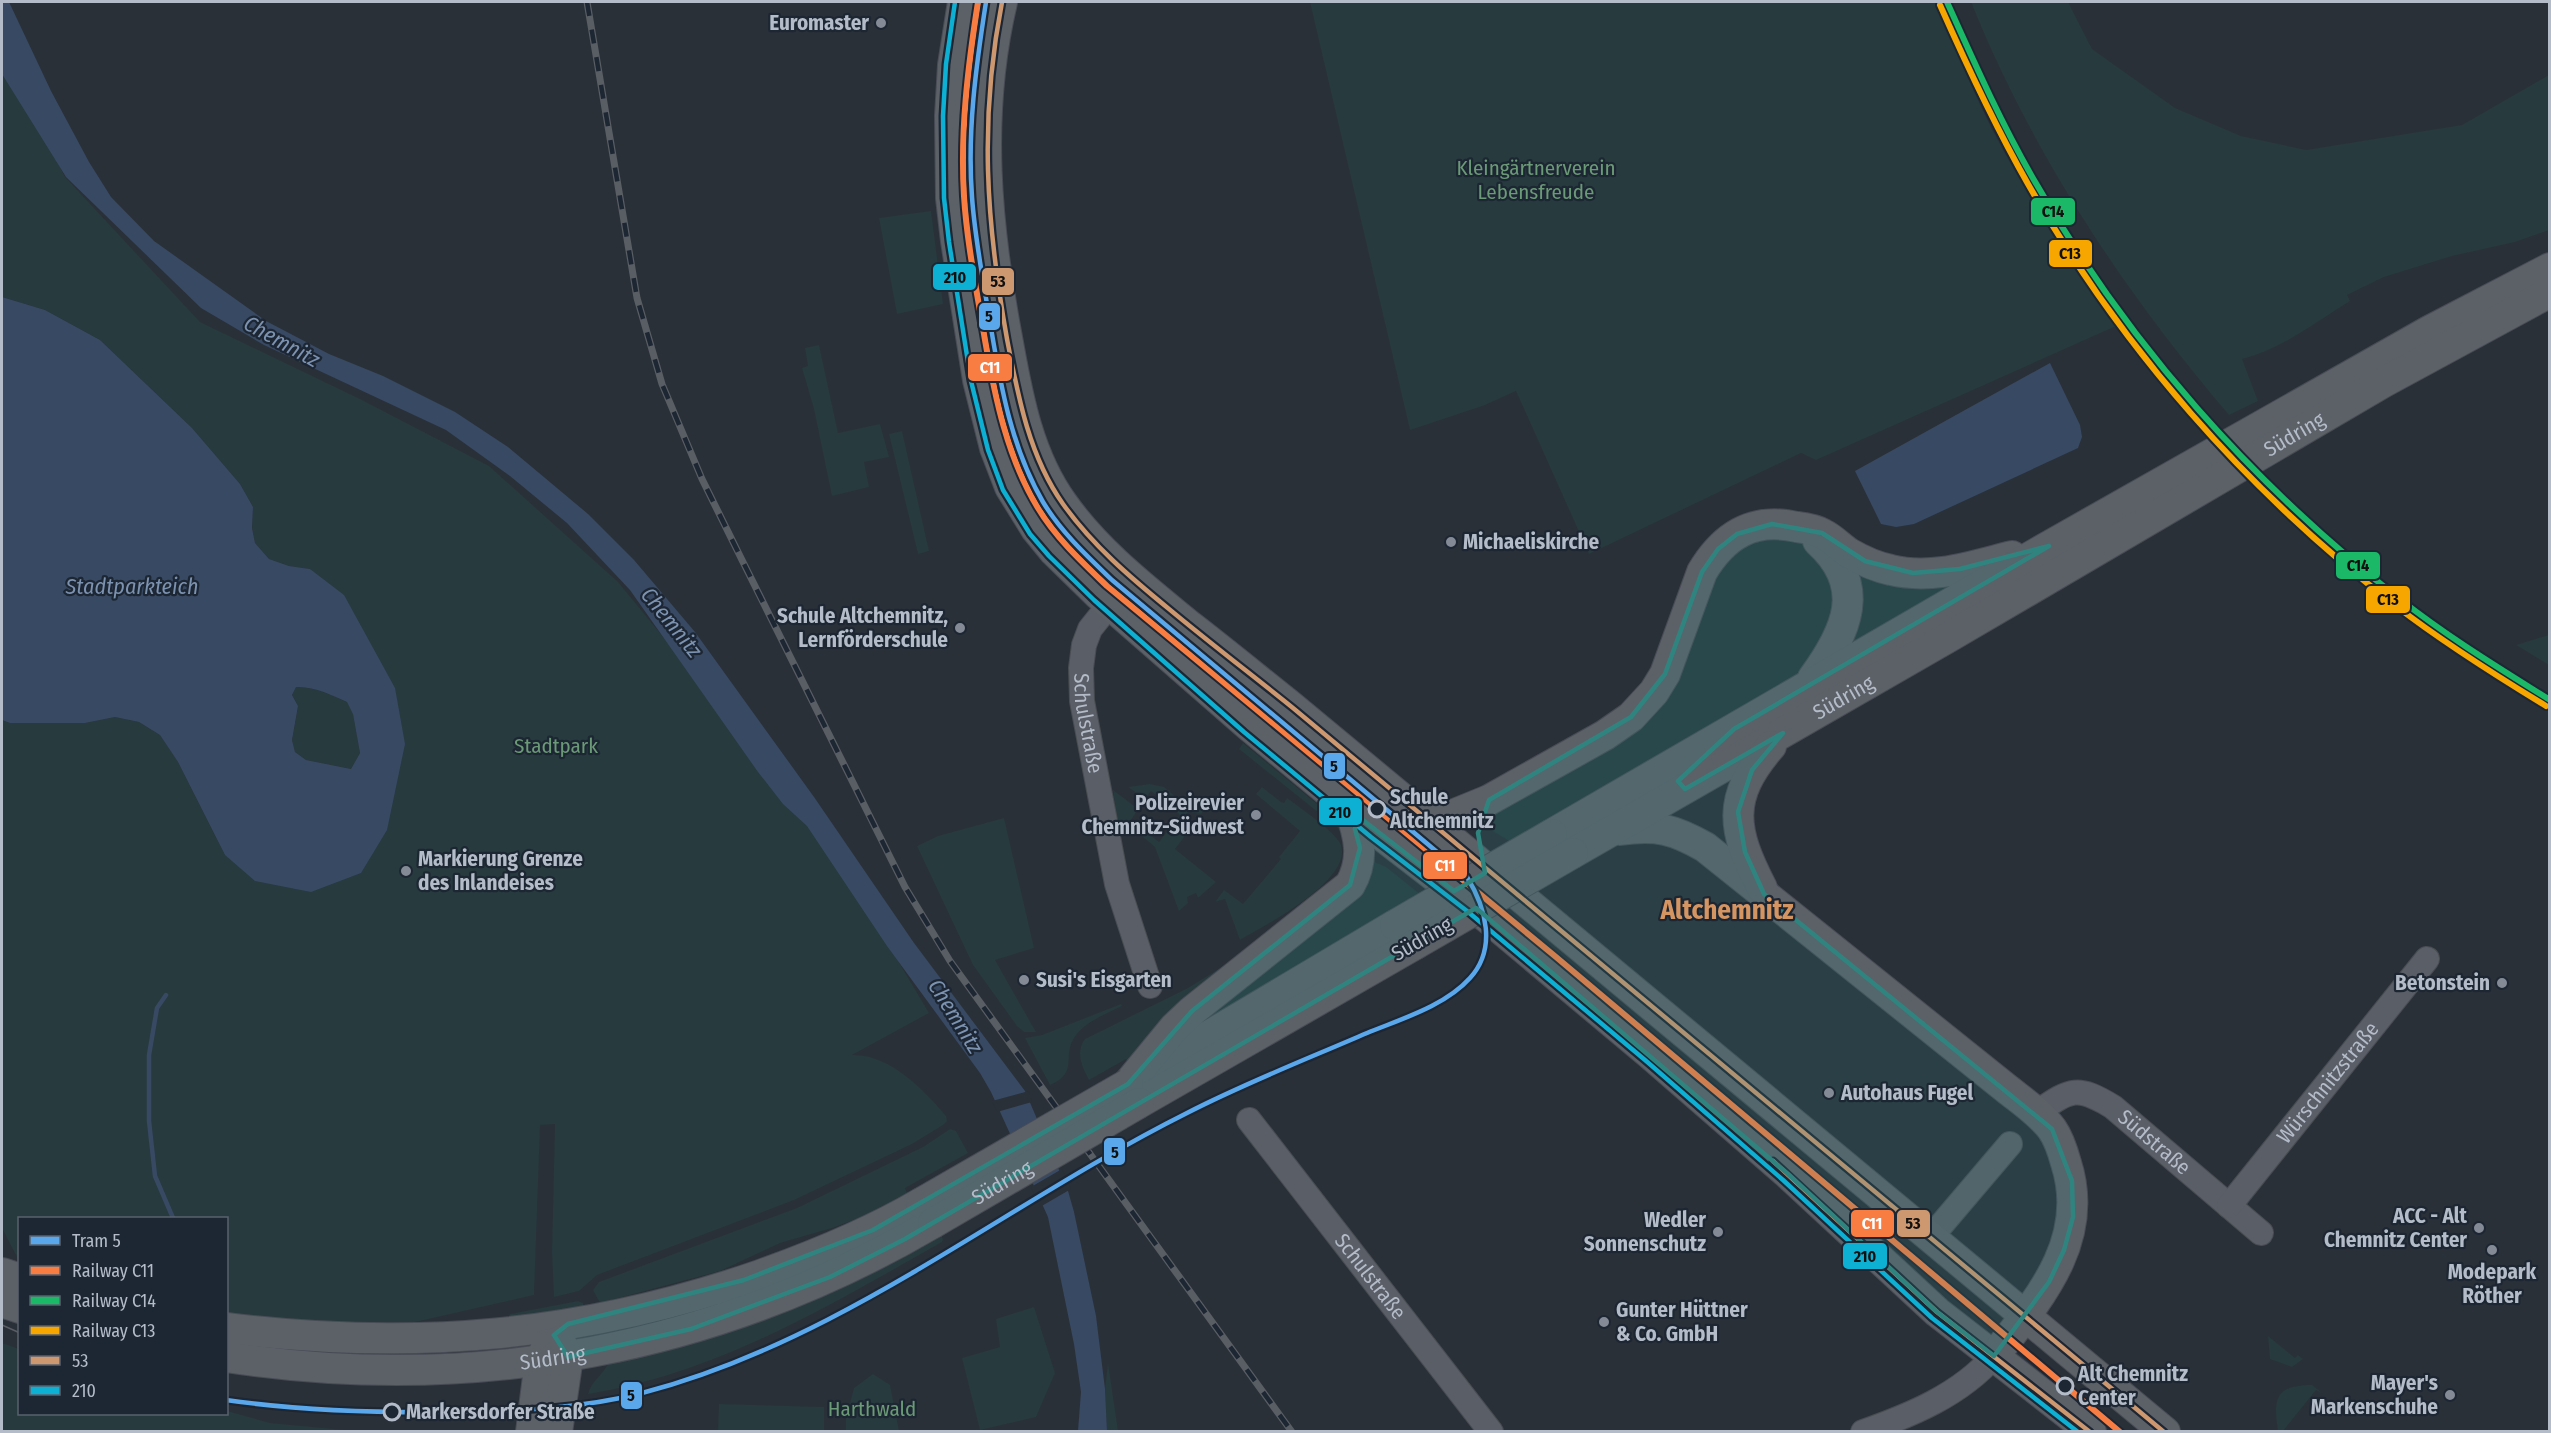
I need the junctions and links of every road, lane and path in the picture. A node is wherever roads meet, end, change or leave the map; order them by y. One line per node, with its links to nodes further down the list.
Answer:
1 (963, 2): 9 (main road)
2 (1002, 2): 16 (main road)
3 (2550, 268): 5 (main road, Südring)
4 (2550, 292): 5 (main road, Südring)
5 (2261, 440): 6 (main road, Südring)
6 (2223, 461): 8 (main road, Südring); 12 (main road, Südring)
7 (1801, 528): 8 (main road); 10 (main road); 14 (main road)
8 (2049, 546): 10 (main road, Südring)
9 (1110, 604): 15 (main road); 23 (street, Schulstraße)
10 (1808, 685): 11 (main road, Südring)
11 (1734, 729): 13 (main road); 18 (main road, Südring)
12 (1783, 733): 13 (main road, Südring); 21 (main road)
13 (1685, 789): 17 (main road, Südring); 19 (main road)
14 (1489, 800): 16 (main road); 20 (main road)
15 (1350, 810): 24 (main road); 38 (main road)
16 (1424, 817): 20 (main road)
17 (1614, 830): 18 (main road, Südring); 19 (main road)
18 (1563, 843): 24 (main road, Südring, bridge)
19 (1705, 847): 21 (main road)
20 (1484, 867): 30 (main road)
21 (1764, 894): 25 (main road)
22 (2427, 959): 28 (street, Würschnitzstraße)
23 (1150, 987)
24 (1133, 1094): 37 (main road, Südring, bridge)
25 (2036, 1113): 28 (street, Südstraße); 35 (main road)
26 (1250, 1120): 42 (street, Schulstraße)
27 (2010, 1144): 30 (street)
28 (2229, 1206): 29 (street, Südstraße)
29 (2261, 1233)
30 (1931, 1237): 35 (main road)
31 (2, 1273): 32 (main road)
32 (18, 1279)
33 (2, 1302): 34 (main road)
34 (18, 1307)
35 (2026, 1314): 38 (main road); 45 (main road)
36 (228, 1328): 37 (main road, Südring)
37 (554, 1341): 39 (main road, Südring); 40 (main road); 41 (main road)
38 (1994, 1356): 43 (street); 44 (main road)
39 (228, 1357)
40 (531, 1431)
41 (557, 1431)
42 (1491, 1431)
43 (1863, 1431)
44 (2091, 1431)
45 (2165, 1431)

